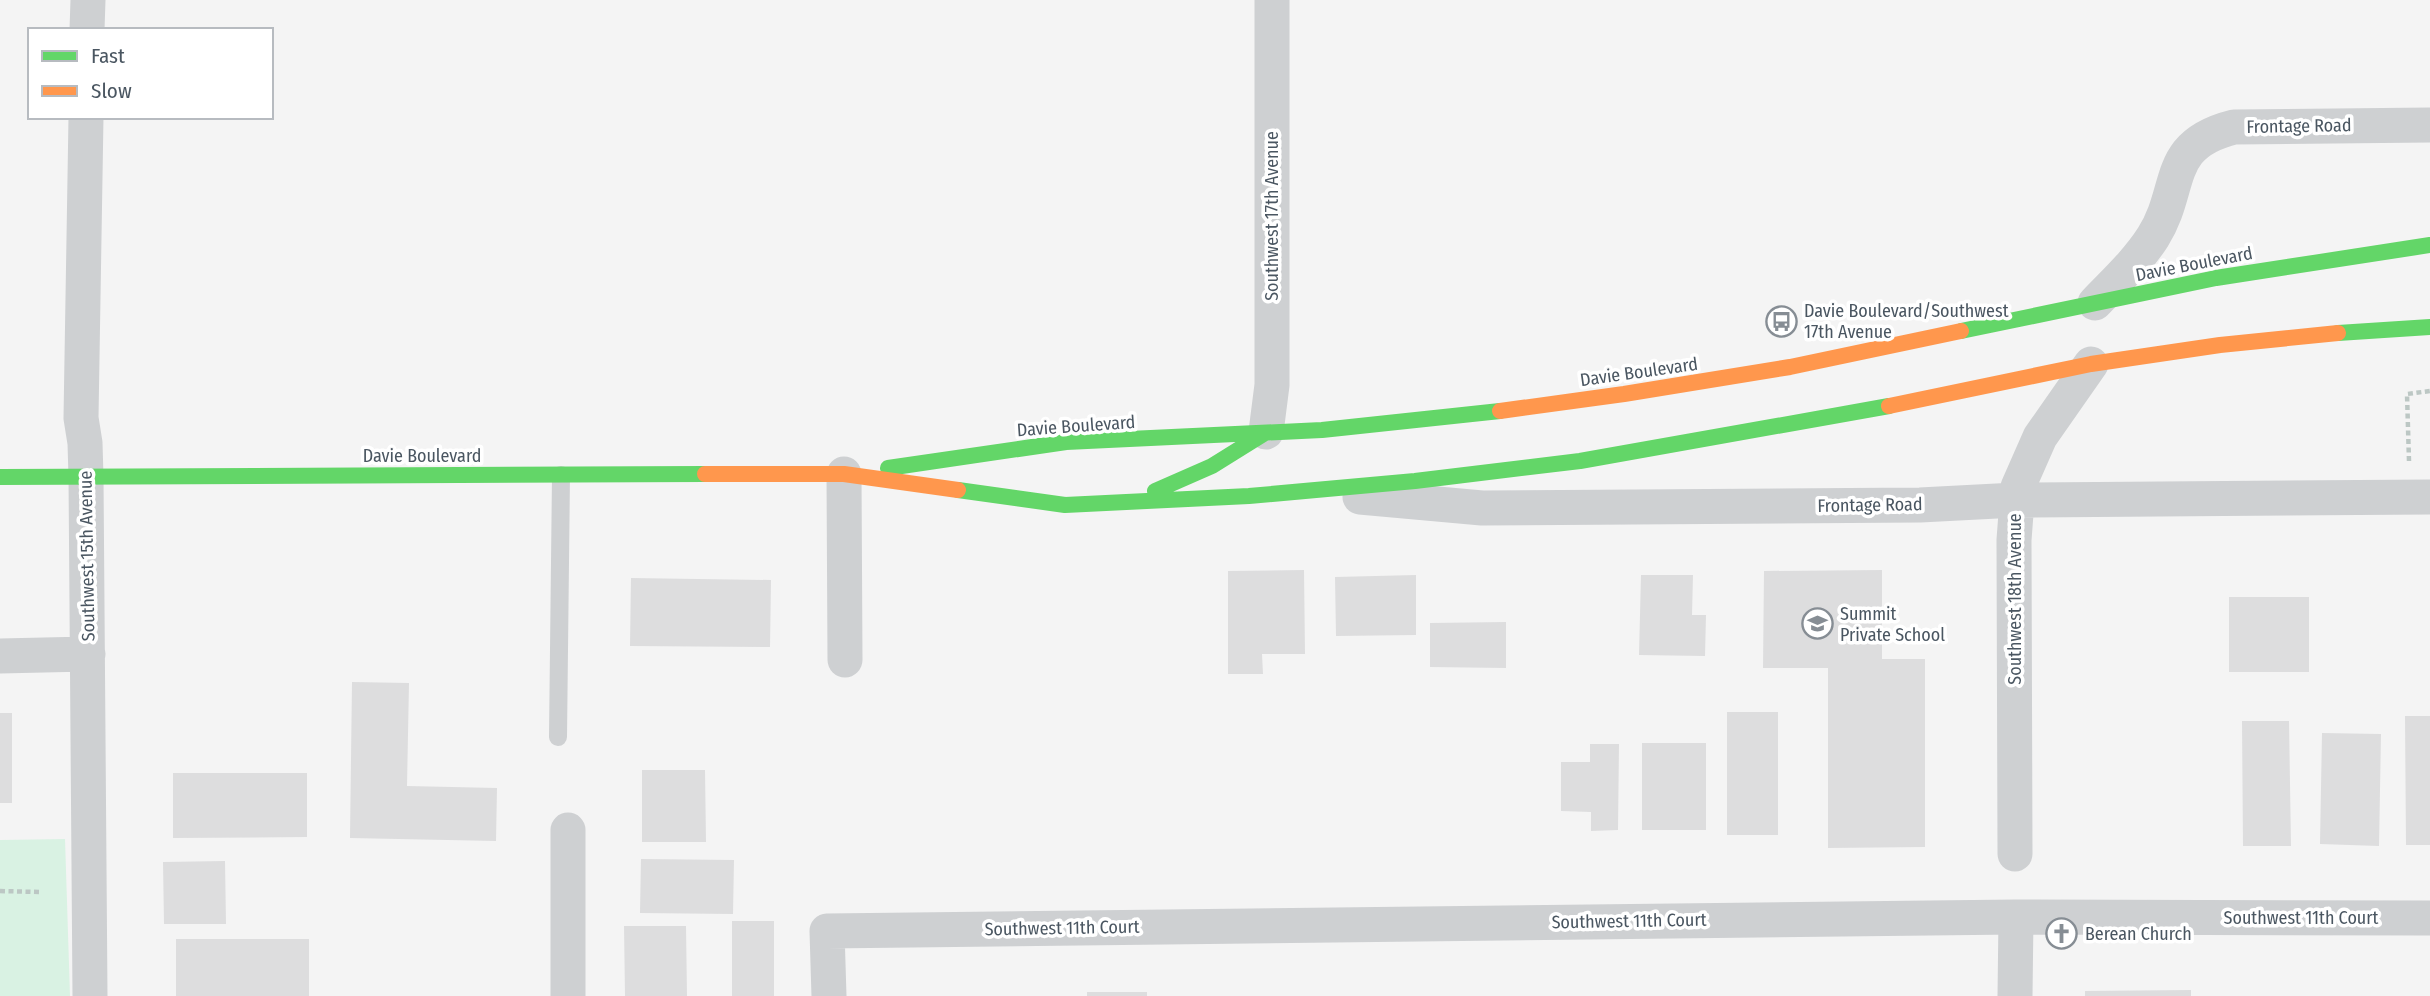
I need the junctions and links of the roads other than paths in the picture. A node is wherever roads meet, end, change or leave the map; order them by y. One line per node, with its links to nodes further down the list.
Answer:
1 (88, 0): 3 (street)
2 (1272, 0): 10 (street, Southwest 17th Avenue)
3 (87, 28)
4 (86, 119): 14 (street, Southwest 15th Avenue)
5 (2430, 125): 7 (street, Frontage Road)
6 (2430, 245): 7 (main road, Davie Boulevard)
7 (2095, 303): 10 (main road, Davie Boulevard)
8 (2430, 327): 9 (main road, Davie Boulevard)
9 (2091, 364): 15 (main road, Davie Boulevard); 17 (street, Southwest 18th Avenue)
10 (1266, 432): 11 (main road, Davie Boulevard); 18 (main road)
11 (844, 474): 12 (main road, Davie Boulevard); 18 (main road, Davie Boulevard); 21 (street)
12 (561, 475): 14 (main road, Davie Boulevard); 22 (lane)
13 (0, 477): 14 (main road, Davie Boulevard)
14 (86, 477): 19 (street, Southwest 15th Avenue)
15 (1310, 492): 17 (street, Frontage Road); 18 (main road, Davie Boulevard)
16 (2430, 497): 17 (street, Frontage Road)
17 (2016, 500): 24 (street, Southwest 18th Avenue)
18 (1120, 503)
19 (88, 654): 20 (street); 27 (street, Southwest 15th Avenue)
20 (0, 656)
21 (845, 660)
22 (558, 737)
23 (568, 830): 28 (street)
24 (2015, 855)
25 (2017, 917): 26 (street, Southwest 11th Court); 29 (street, Southwest 11th Court); 30 (street)
26 (2430, 918)
27 (90, 996)
28 (568, 996)
29 (829, 996)
30 (2015, 996)

